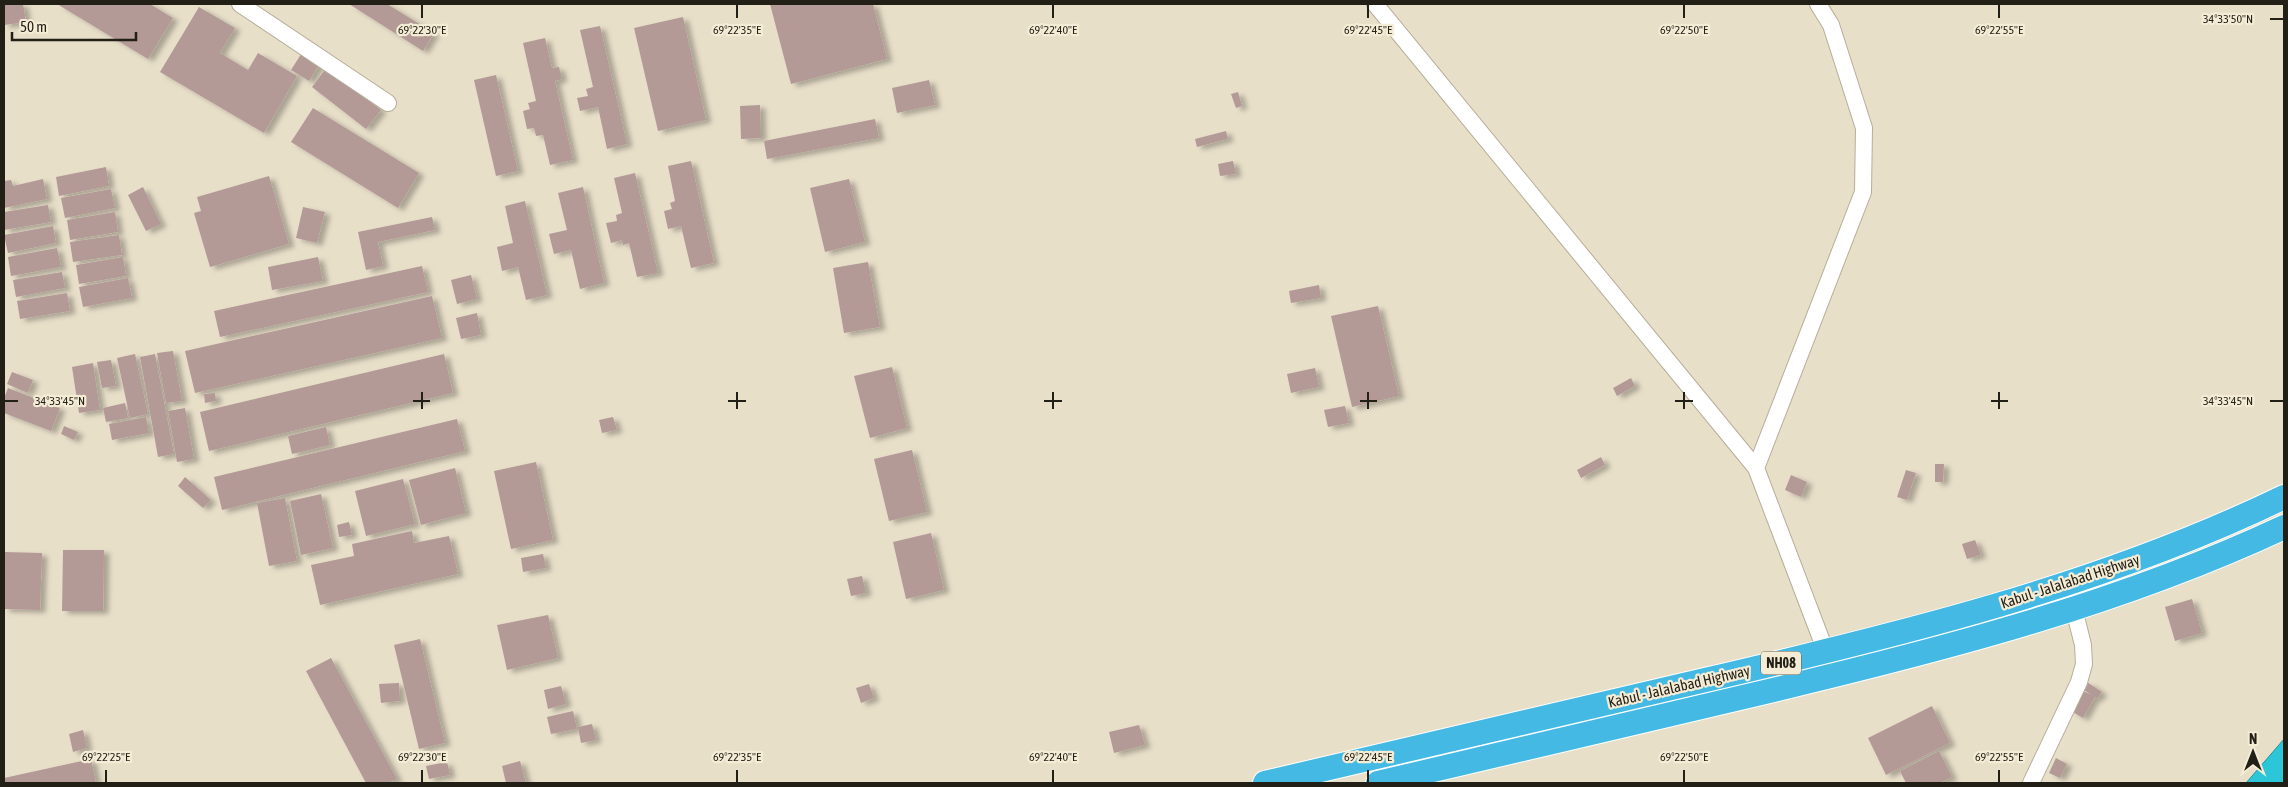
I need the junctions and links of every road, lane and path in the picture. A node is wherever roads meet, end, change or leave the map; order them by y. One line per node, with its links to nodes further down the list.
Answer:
1 (240, 4): 4 (street)
2 (1375, 4): 5 (street)
3 (1818, 4): 5 (street)
4 (388, 103)
5 (1756, 468): 12 (street)
6 (2284, 497): 8 (highway, Kabul - Jalalabad Highway / NH08)
7 (2284, 527): 9 (highway, Kabul - Jalalabad Highway / NH08)
8 (2015, 600): 10 (highway); 11 (highway, Kabul - Jalalabad Highway / NH08)
9 (2074, 609): 10 (highway, Kabul - Jalalabad Highway / NH08); 18 (street)
10 (2022, 625): 13 (highway, Kabul - Jalalabad Highway / NH08)
11 (1861, 643): 12 (highway, Kabul - Jalalabad Highway / NH08); 13 (highway)
12 (1826, 652): 14 (highway, Kabul - Jalalabad Highway / NH08)
13 (1868, 667): 15 (highway, Kabul - Jalalabad Highway / NH08)
14 (1758, 668): 15 (highway); 16 (highway, Kabul - Jalalabad Highway / NH08)
15 (1764, 692): 17 (highway, Kabul - Jalalabad Highway / NH08)
16 (1265, 783)
17 (1378, 783)
18 (2031, 783)

